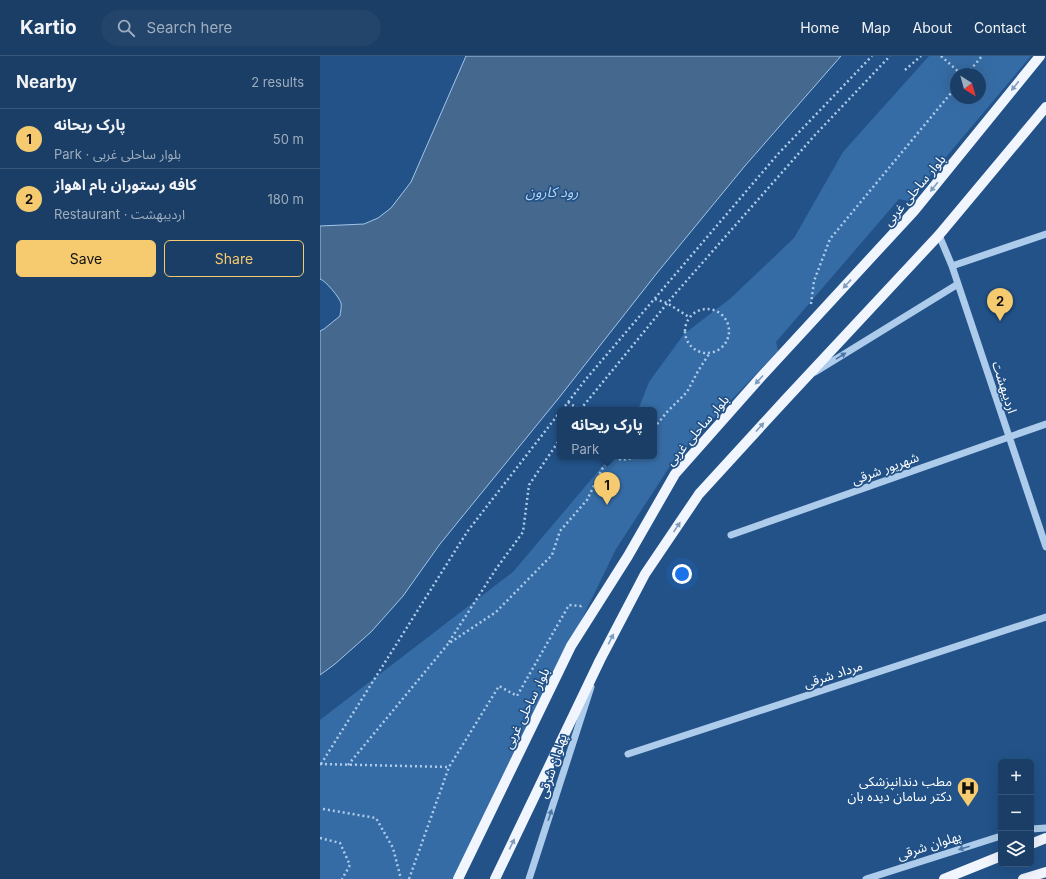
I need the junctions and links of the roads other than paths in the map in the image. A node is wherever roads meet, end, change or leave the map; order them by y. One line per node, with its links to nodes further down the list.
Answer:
1 (1040, 56): 22 (main road, بلوار ساحلی غربی, one-way to 22)
2 (1046, 107): 4 (main road)
3 (1046, 234): 5 (street)
4 (939, 235): 5 (street, اردیبهشت); 7 (main road)
5 (952, 266): 6 (street, اردیبهشت)
6 (958, 284): 7 (street, one-way to 6); 9 (street, اردیبهشت)
7 (808, 376): 13 (main road, one-way to 7)
8 (1046, 424): 9 (street, شهریور شرقی)
9 (1009, 436): 10 (street, شهریور شرقی); 11 (street, اردیبهشت)
10 (731, 535)
11 (1046, 547)
12 (1046, 617): 14 (street, مرداد شرقی)
13 (600, 660): 23 (main road, one-way to 13); 24 (street, پهلوان شرقی, one-way to 13)
14 (628, 754)
15 (1046, 828): 16 (street)
16 (1034, 830)
17 (998, 837): 25 (street, پهلوان شرقی, one-way to 25)
18 (1046, 838): 19 (main road)
19 (1034, 843)
20 (998, 857): 26 (main road)
21 (1046, 872): 27 (main road)
22 (458, 879)
23 (495, 879)
24 (530, 879)
25 (866, 879)
26 (944, 879)
27 (1023, 879)

